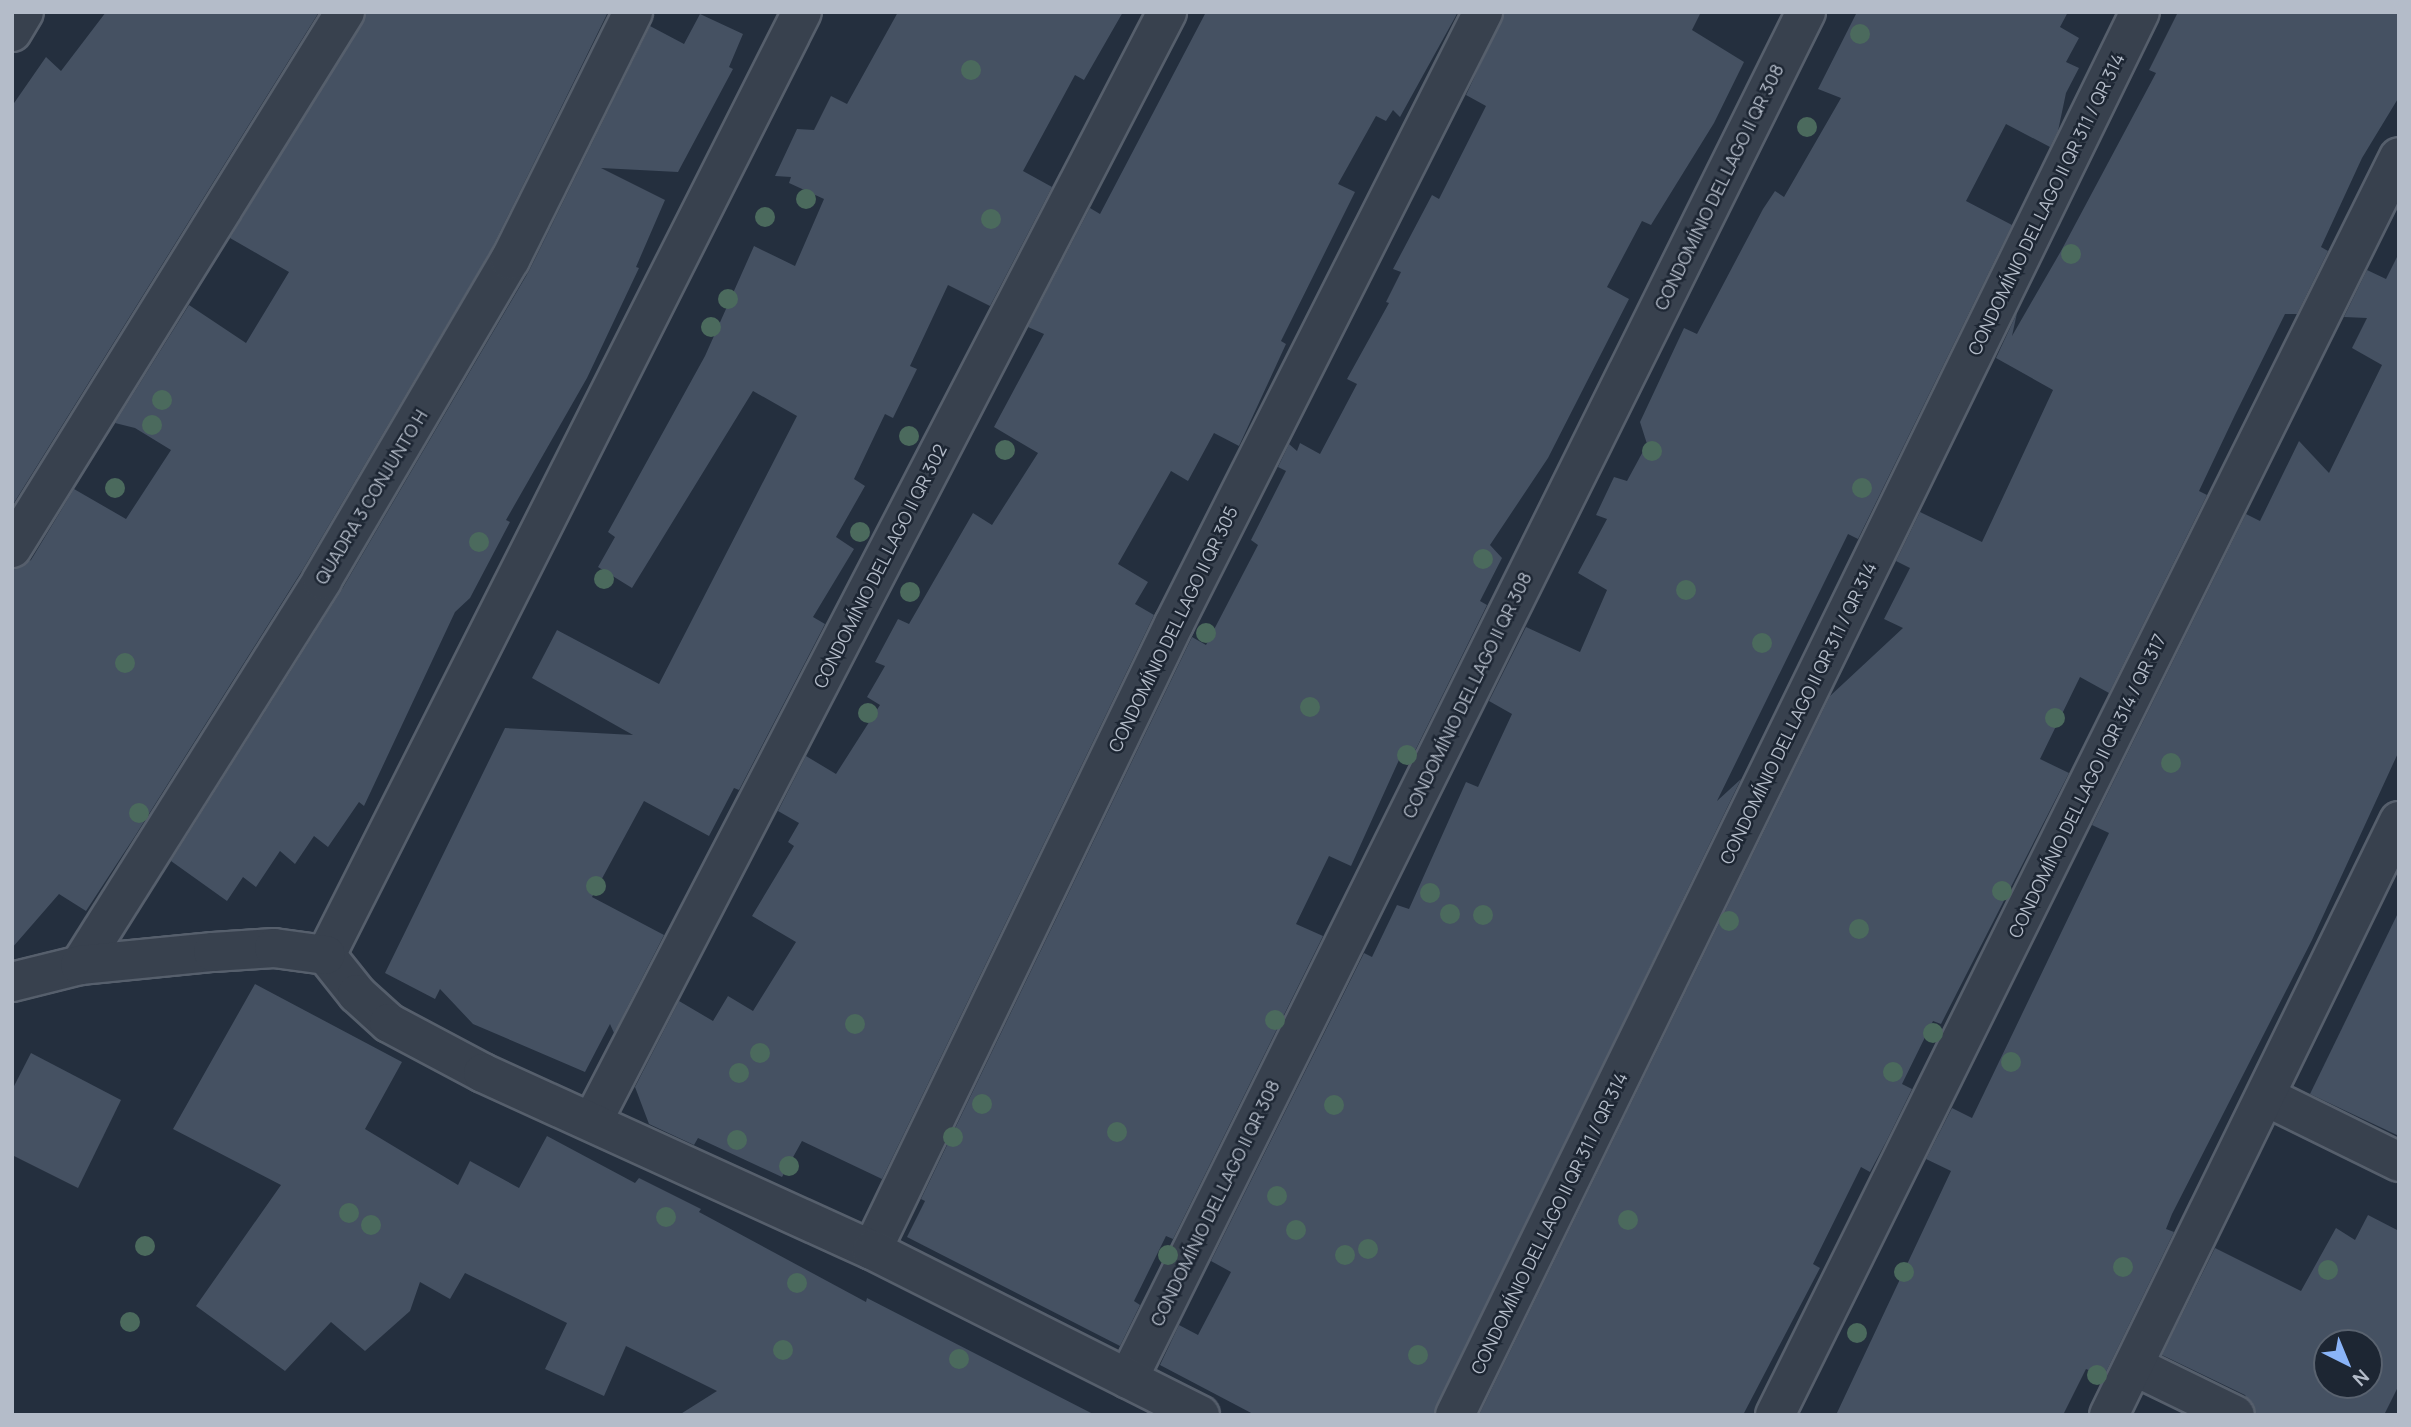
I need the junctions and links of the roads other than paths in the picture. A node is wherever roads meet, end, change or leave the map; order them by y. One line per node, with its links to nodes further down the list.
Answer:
1 (24, 12): 9 (street)
2 (345, 12): 11 (street)
3 (634, 12): 14 (street, QUADRA 3 CONJUNTO H)
4 (1167, 12): 17 (street, CONDOMÍNIO DEL LAGO II QR 302)
5 (1483, 12): 19 (street, CONDOMÍNIO DEL LAGO II QR 305)
6 (1806, 12): 21 (street, CONDOMÍNIO DEL LAGO II QR 308)
7 (2140, 12): 23 (street, CONDOMÍNIO DEL LAGO II QR 311 / QR 314)
8 (793, 16): 13 (street)
9 (12, 32)
10 (2399, 157): 24 (street, CONDOMÍNIO DEL LAGO II QR 314 / QR 317)
11 (12, 548)
12 (2395, 836): 16 (street)
13 (326, 955): 14 (street); 17 (street)
14 (80, 965): 15 (street)
15 (12, 982)
16 (2267, 1097): 18 (street); 20 (street)
17 (593, 1120): 19 (street)
18 (2399, 1162)
19 (872, 1250): 21 (street)
20 (2134, 1366): 25 (street); 26 (street)
21 (1128, 1379): 22 (street)
22 (1200, 1415)
23 (1455, 1415)
24 (1775, 1415)
25 (2109, 1415)
26 (2235, 1415)

